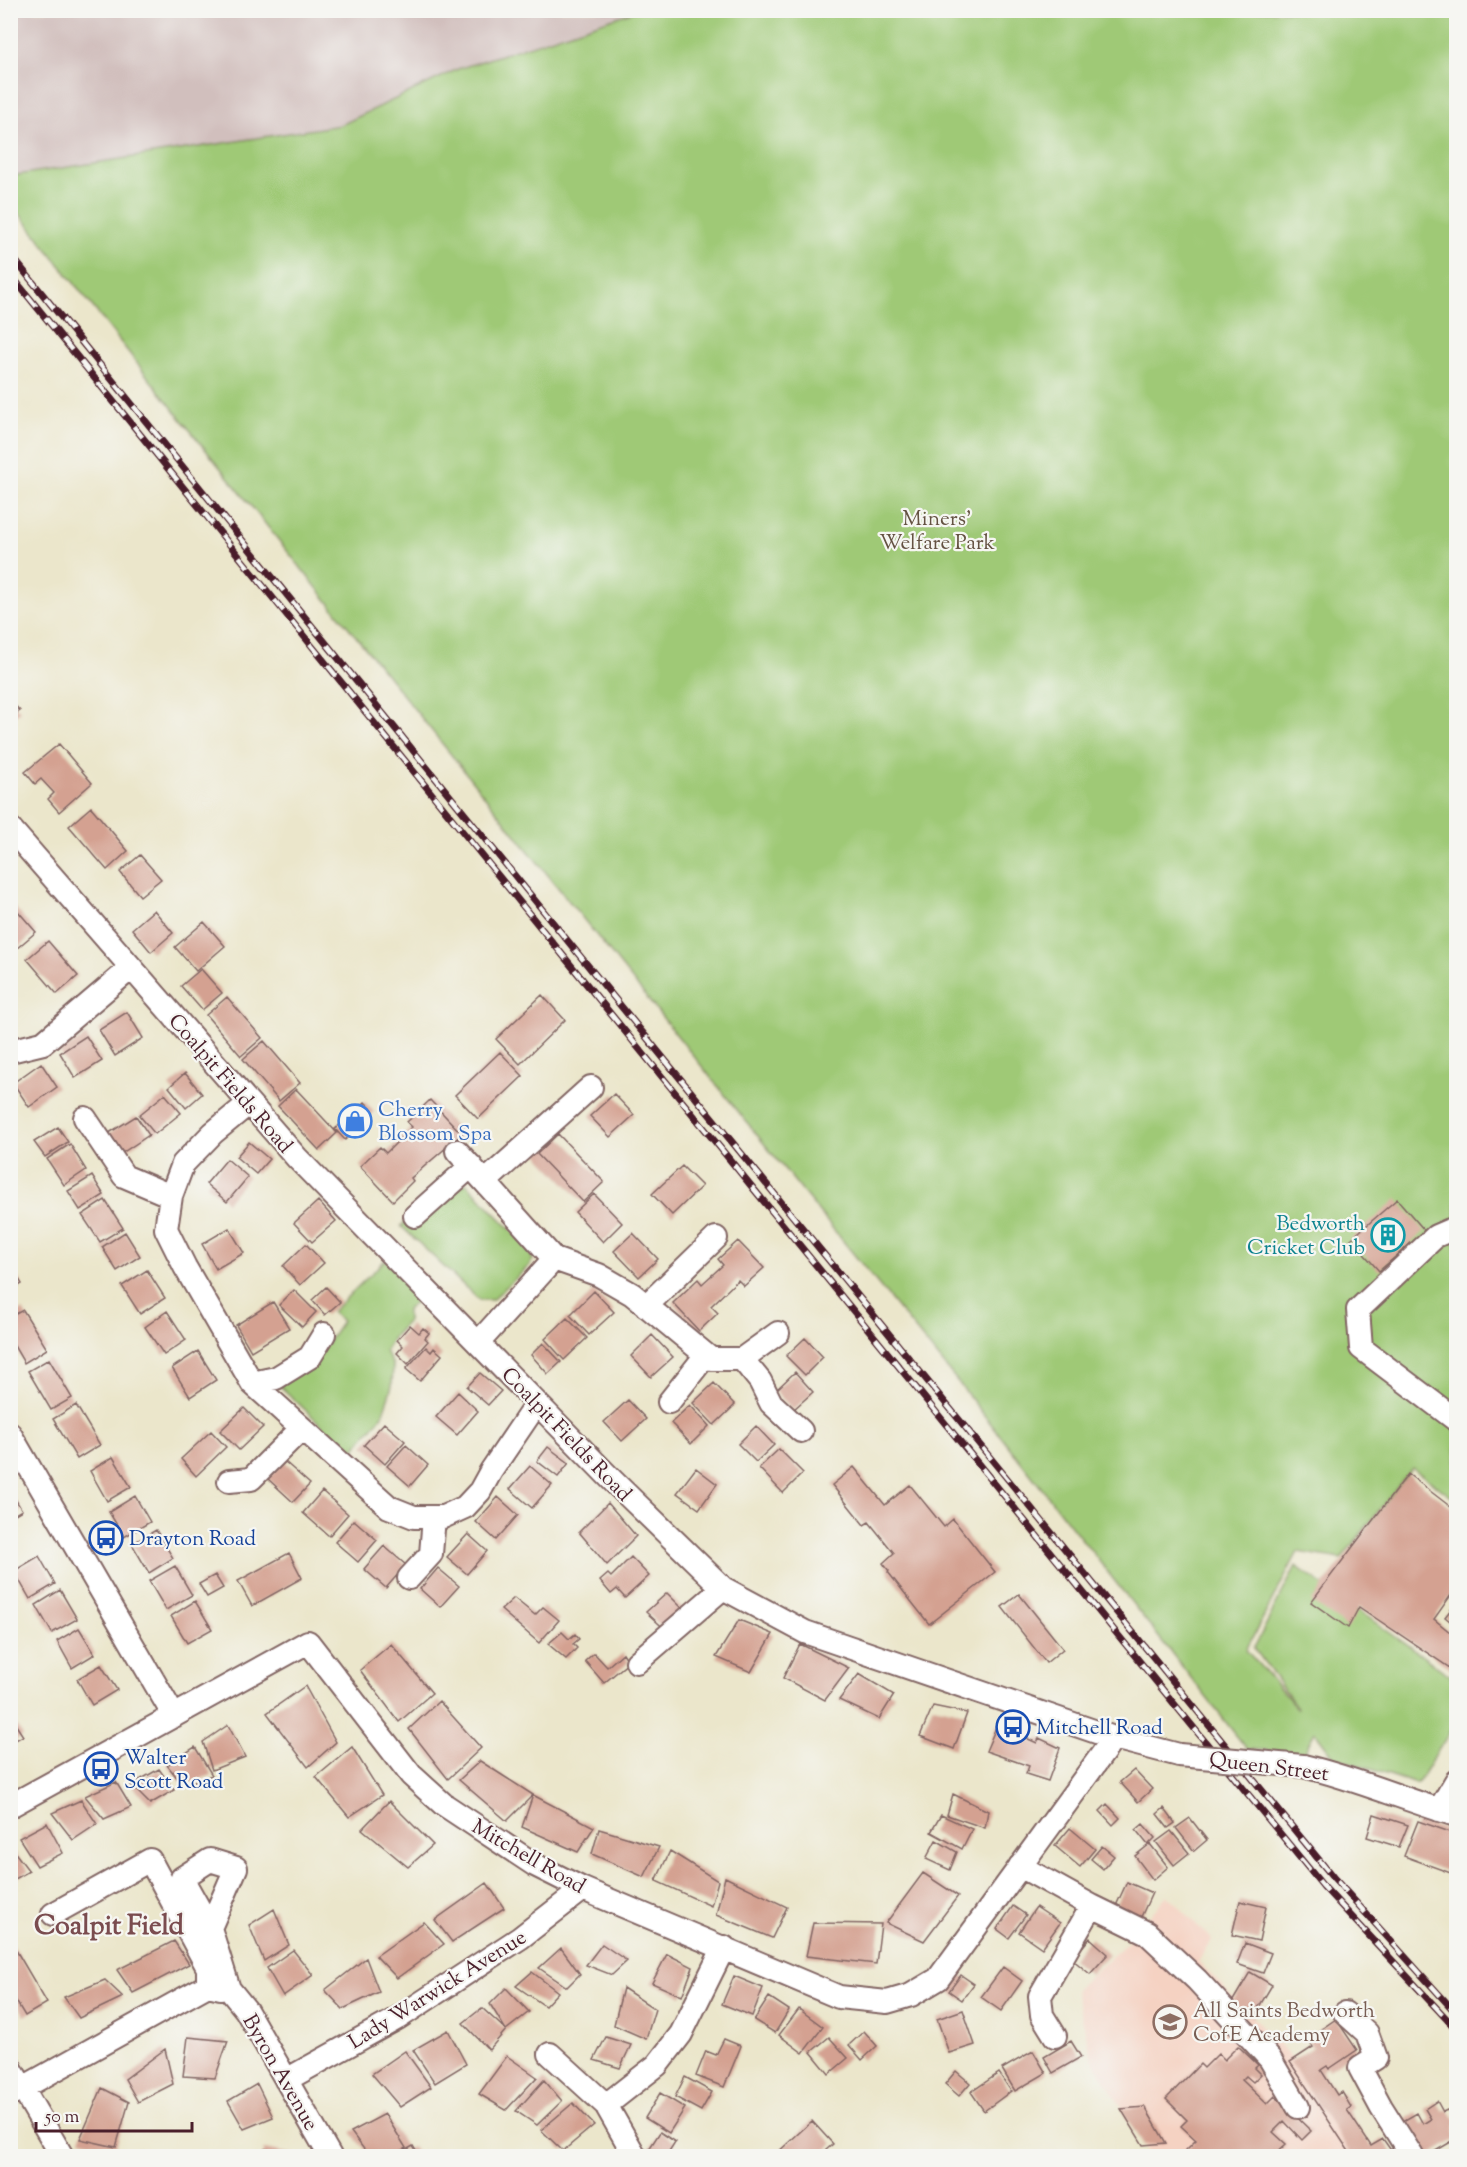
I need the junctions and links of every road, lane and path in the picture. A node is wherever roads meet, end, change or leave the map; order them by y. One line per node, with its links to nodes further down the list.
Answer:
1 (10, 828): 2 (street, Coalpit Fields Road)
2 (131, 968): 3 (street); 5 (street, Coalpit Fields Road)
3 (10, 1051)
4 (591, 1087): 7 (street)
5 (249, 1104): 8 (street); 16 (street, Coalpit Fields Road)
6 (85, 1118): 8 (street)
7 (471, 1166): 9 (street); 12 (street)
8 (171, 1196): 19 (street)
9 (415, 1216)
10 (1450, 1230): 22 (street)
11 (716, 1238): 13 (street)
12 (554, 1259): 13 (street); 16 (street)
13 (646, 1306): 17 (street)
14 (778, 1333): 18 (street)
15 (324, 1334): 19 (street)
16 (478, 1343): 21 (street, Coalpit Fields Road)
17 (706, 1355): 18 (street); 20 (street)
18 (742, 1359): 24 (street)
19 (252, 1383): 23 (street)
20 (669, 1402)
21 (537, 1403): 27 (street); 29 (street, Coalpit Fields Road)
22 (1456, 1420)
23 (301, 1429): 26 (street); 27 (street)
24 (801, 1431)
25 (10, 1434): 31 (street)
26 (229, 1481)
27 (434, 1517): 28 (street)
28 (409, 1578)
29 (723, 1588): 30 (street); 32 (street, Coalpit Fields Road)
30 (637, 1662)
31 (174, 1716): 34 (street); 37 (street, Mitchell Road)
32 (1114, 1738): 35 (street, Queen Street, bridge); 36 (street, Mitchell Road)
33 (1456, 1781): 35 (street)
34 (10, 1806)
35 (1448, 1813)
36 (1020, 1866): 38 (street); 41 (street, Mitchell Road)
37 (583, 1889): 41 (street, Mitchell Road); 47 (street, Lady Warwick Avenue)
38 (1092, 1906): 44 (street); 50 (street)
39 (53, 1914): 42 (street)
40 (210, 1928): 42 (street)
41 (724, 1947): 49 (street)
42 (219, 1987): 47 (street, Byron Avenue); 48 (street)
43 (1345, 2013): 54 (street)
44 (1055, 2036)
45 (550, 2054): 49 (street)
46 (10, 2067): 48 (street)
47 (286, 2080): 52 (street, Byron Avenue)
48 (16, 2091): 51 (street)
49 (606, 2105): 53 (street)
50 (1298, 2107)
51 (62, 2157)
52 (330, 2157)
53 (635, 2157)
54 (1412, 2157)

